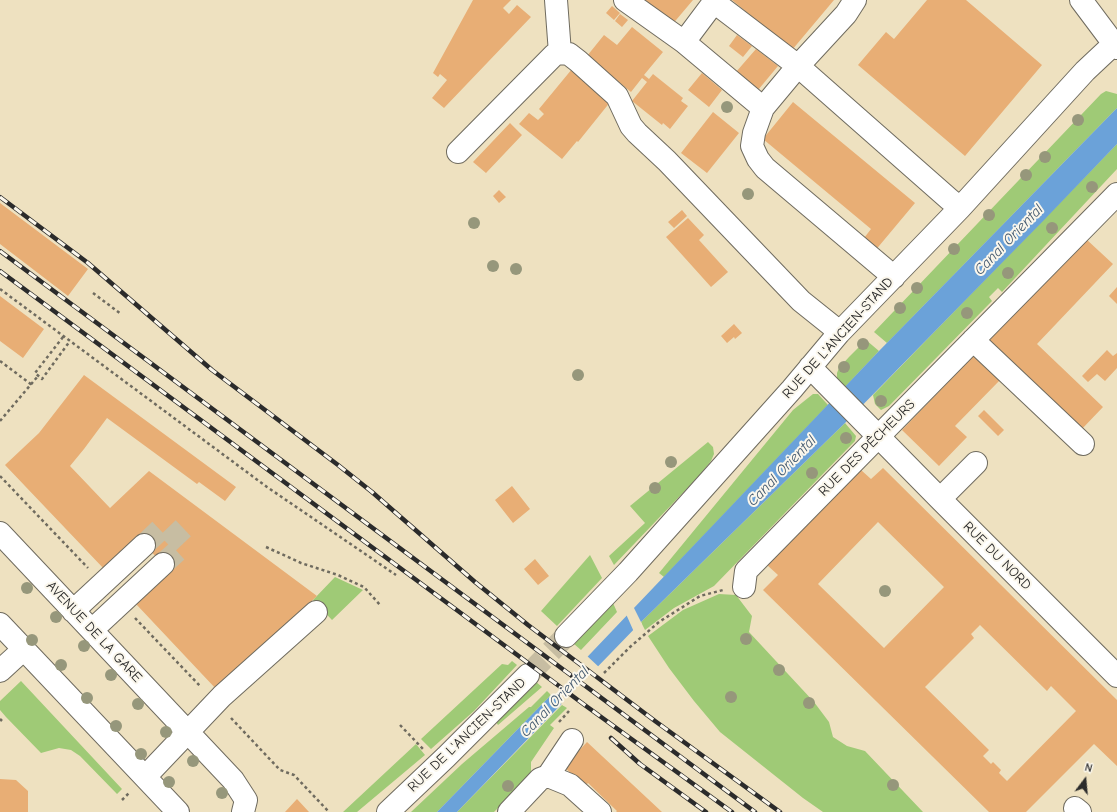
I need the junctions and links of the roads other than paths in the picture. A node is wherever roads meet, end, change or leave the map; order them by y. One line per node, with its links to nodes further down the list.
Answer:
1 (556, 0): 8 (street)
2 (625, 0): 6 (street)
3 (856, 0): 9 (street)
4 (1081, 0): 7 (street)
5 (714, 1): 6 (street); 9 (street)
6 (684, 42): 10 (street)
7 (1116, 44): 13 (street, RUE DE L'ANCIEN-STAND)
8 (560, 54): 11 (street); 15 (street)
9 (798, 66): 10 (street); 13 (street)
10 (764, 108): 14 (street)
11 (458, 152)
12 (1117, 194): 16 (street, RUE DES PÊCHEURS)
13 (960, 208): 14 (street, RUE DE L'ANCIEN-STAND)
14 (894, 277): 15 (street, RUE DE L'ANCIEN-STAND)
15 (839, 334): 17 (street, RUE DE L'ANCIEN-STAND)
16 (973, 340): 18 (street, RUE DES PÊCHEURS); 19 (street)
17 (810, 367): 18 (street, RUE DU NORD); 30 (street, RUE DE L'ANCIEN-STAND)
18 (872, 430): 21 (street, RUE DU NORD); 25 (street, RUE DES PÊCHEURS)
19 (1083, 444)
20 (976, 463): 21 (street)
21 (940, 499): 34 (street, RUE DU NORD)
22 (0, 533): 26 (street, AVENUE DE LA GARE)
23 (144, 545): 26 (street)
24 (163, 564): 29 (street)
25 (744, 587)
26 (73, 610): 29 (street, AVENUE DE LA GARE)
27 (316, 612): 35 (street)
28 (0, 624): 31 (street)
29 (92, 630): 35 (street, AVENUE DE LA GARE)
30 (566, 636)
31 (24, 649): 32 (street); 37 (street)
32 (0, 671)
33 (528, 675): 42 (street, RUE DE L'ANCIEN-STAND)
34 (1117, 676)
35 (188, 732): 37 (street); 39 (street, AVENUE DE LA GARE)
36 (572, 740): 38 (street)
37 (145, 776): 41 (street)
38 (548, 776): 40 (street); 43 (street)
39 (242, 808)
40 (520, 808)
41 (178, 812)
42 (388, 812)
43 (600, 812)

